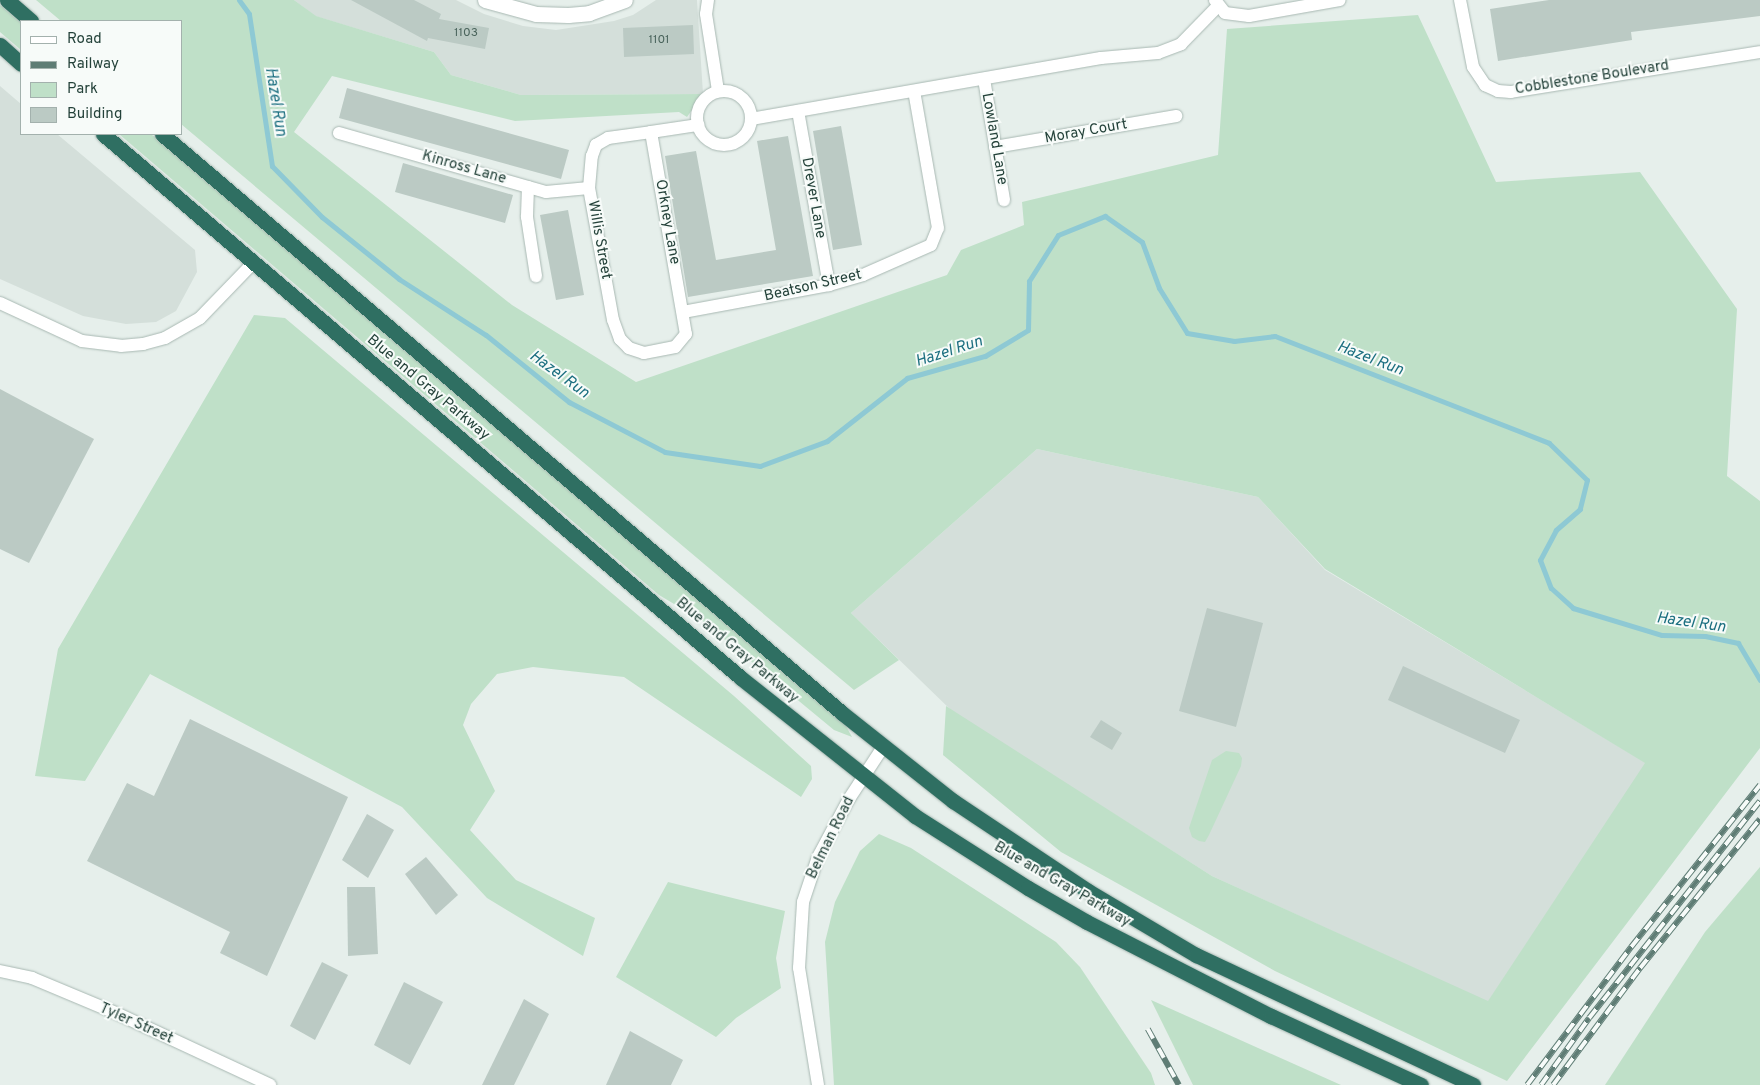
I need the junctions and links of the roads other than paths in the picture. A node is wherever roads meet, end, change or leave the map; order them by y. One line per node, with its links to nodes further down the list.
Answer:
1 (7, 0): 8 (highway)
2 (485, 0): 3 (main road)
3 (625, 0)
4 (708, 0): 13 (street)
5 (1340, 0): 7 (street)
6 (1460, 0): 10 (street, Cobblestone Boulevard)
7 (1217, 3): 12 (street)
8 (30, 20)
9 (0, 46): 11 (highway)
10 (1760, 54)
11 (20, 63)
12 (984, 79): 14 (street); 23 (street, Lowland Lane)
13 (718, 91): 17 (street); 18 (street)
14 (914, 91): 15 (street); 29 (street, Beatson Street)
15 (798, 111): 17 (street); 29 (street, Drever Lane)
16 (1176, 116): 23 (street, Moray Court)
17 (752, 119): 18 (street)
18 (698, 125): 19 (street, Willis Street)
19 (651, 132): 25 (street, Willis Street); 31 (street, Orkney Lane)
20 (339, 133): 24 (street, Kinross Lane)
21 (104, 135): 27 (highway, Blue and Gray Parkway)
22 (163, 135): 32 (highway, Blue and Gray Parkway)
23 (995, 147): 26 (street, Lowland Lane)
24 (528, 187): 25 (street, Kinross Lane); 28 (street)
25 (589, 188): 31 (street, Willis Street)
26 (1004, 200)
27 (254, 262): 30 (street); 33 (highway, Blue and Gray Parkway)
28 (536, 276)
29 (829, 285): 31 (street, Beatson Street)
30 (0, 303)
31 (683, 312)
32 (883, 747): 33 (street, Belman Road); 38 (highway, Blue and Gray Parkway)
33 (863, 777): 35 (highway, Blue and Gray Parkway); 37 (street, Belman Road)
34 (0, 971): 36 (street, Tyler Street)
35 (1418, 1083)
36 (270, 1085)
37 (818, 1085)
38 (1473, 1085)

